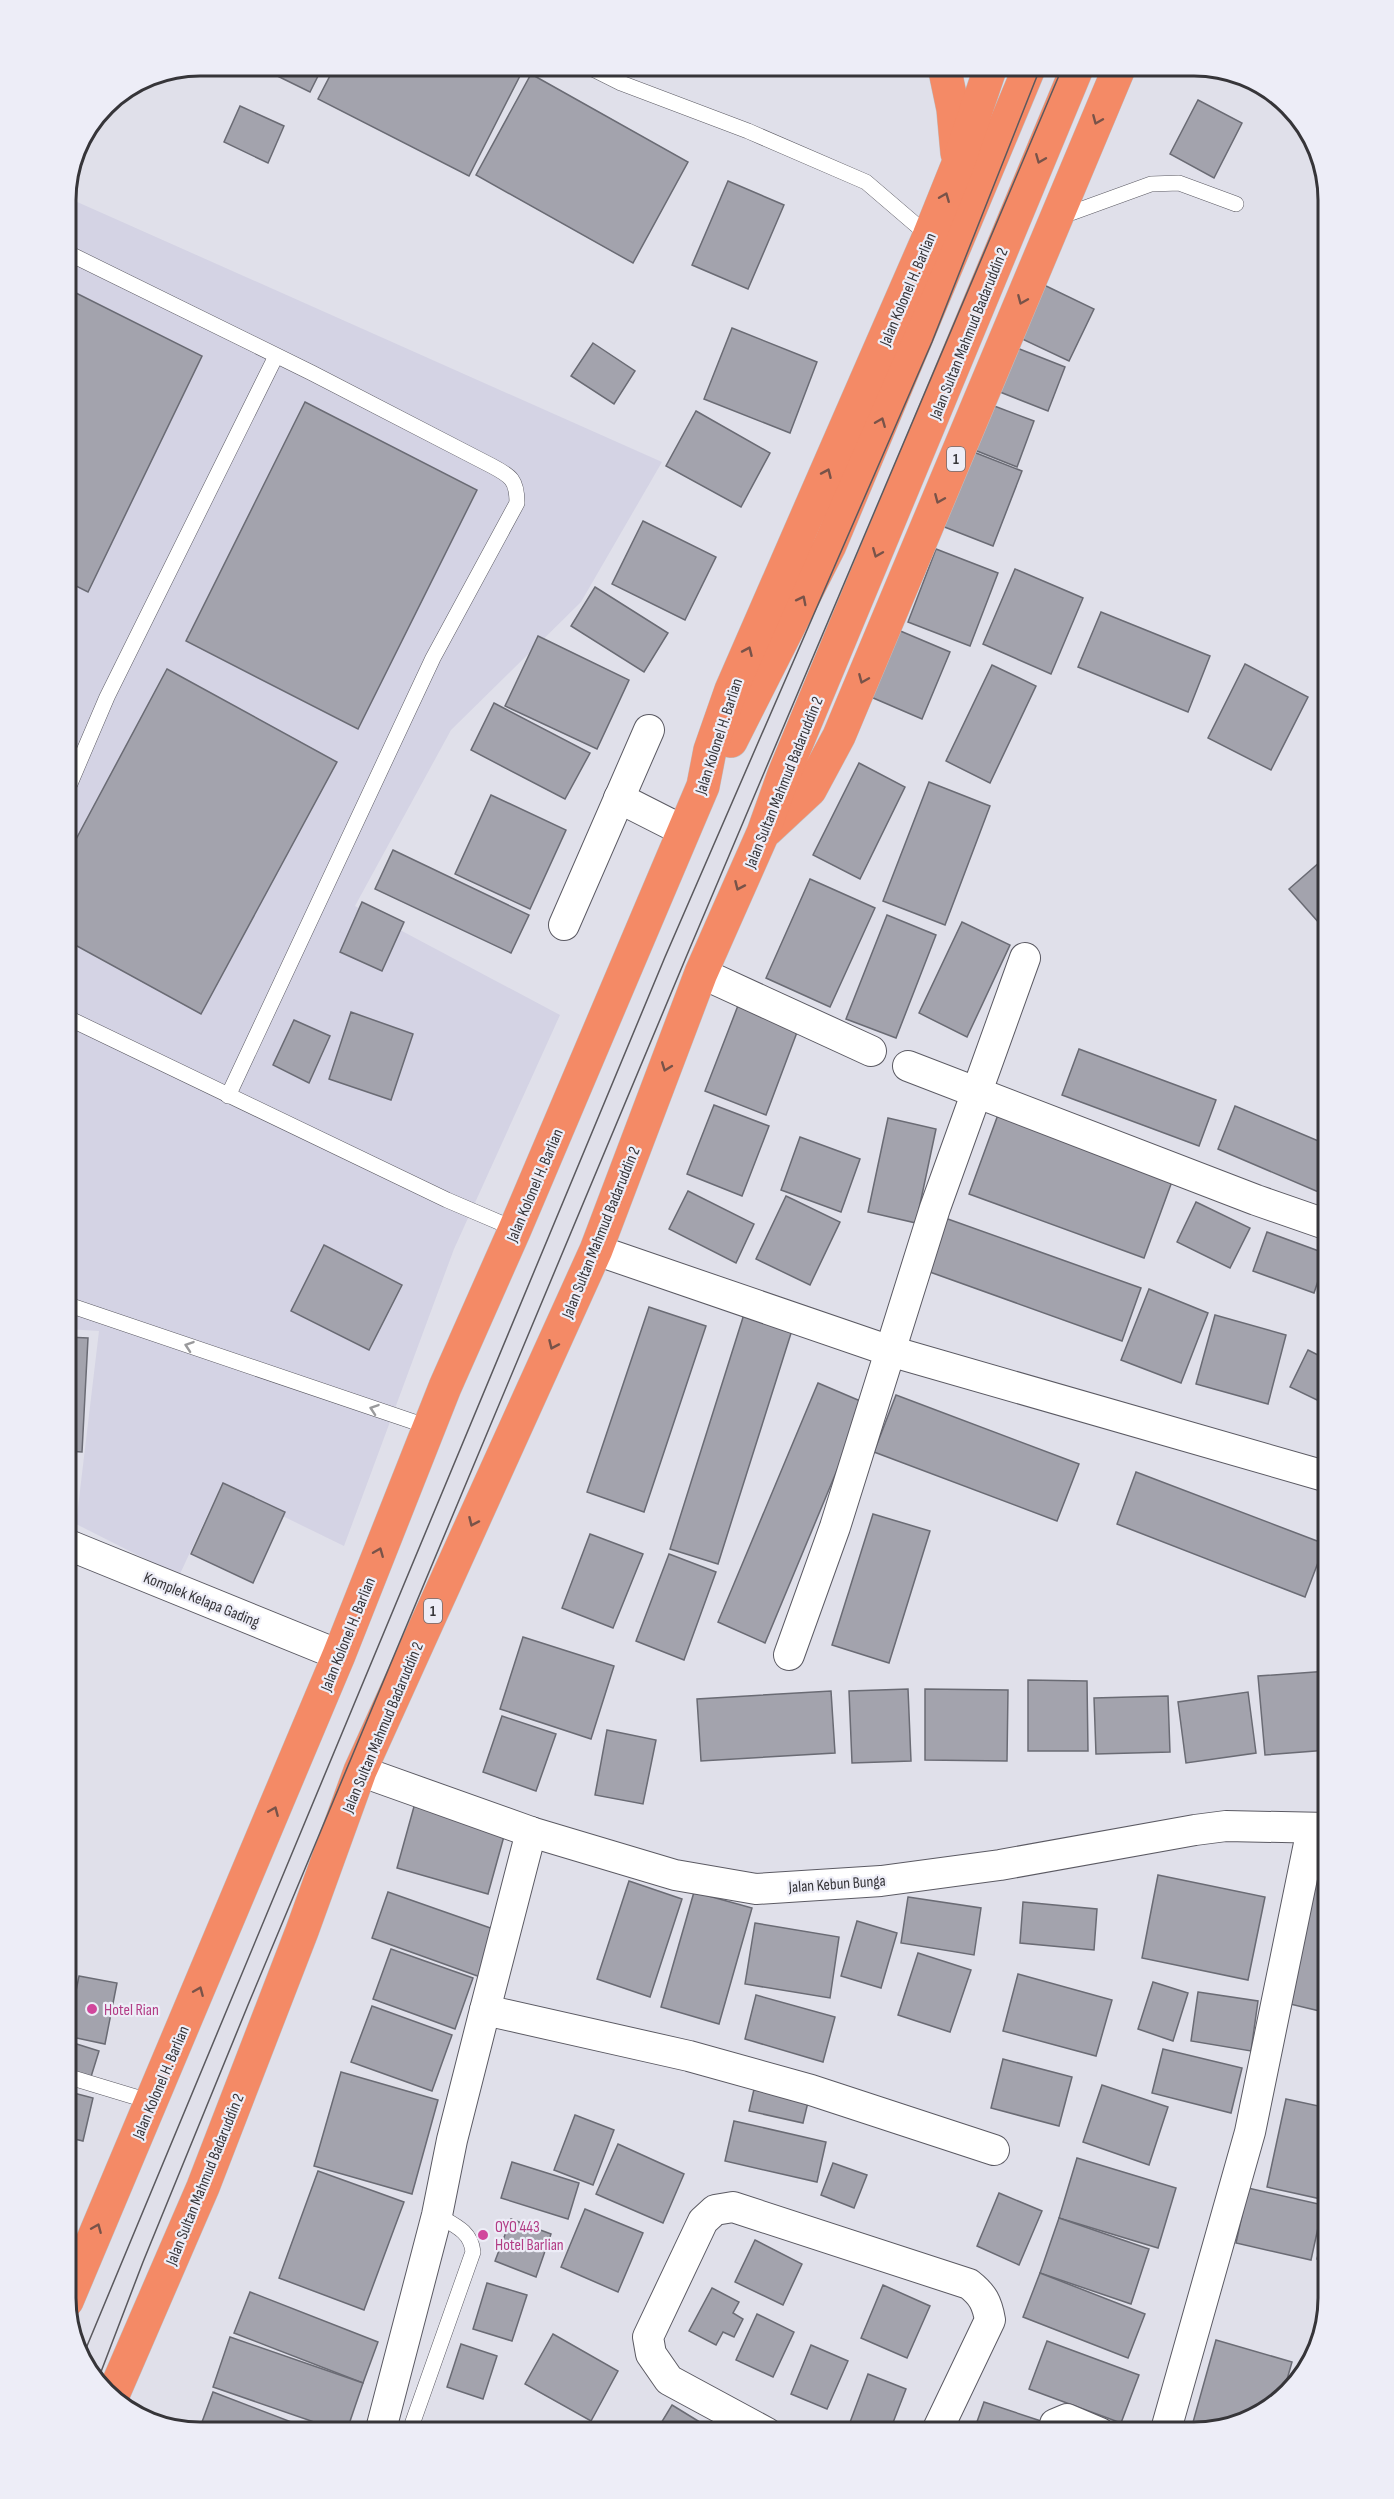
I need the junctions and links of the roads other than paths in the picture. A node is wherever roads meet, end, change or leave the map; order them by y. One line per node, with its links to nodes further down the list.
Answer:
1 (609, 77): 10 (lane)
2 (946, 77): 7 (highway)
3 (987, 77): 7 (highway, Jalan Kolonel H. Barlian)
4 (1025, 77): 15 (highway, one-way to 4)
5 (1073, 77): 17 (highway, Jalan Sultan Mahmud Badaruddin 2 / 1, one-way to 17)
6 (1115, 77): 9 (highway, 1, one-way to 9)
7 (958, 164): 10 (highway, Jalan Kolonel H. Barlian, one-way to 7)
8 (1236, 204): 9 (lane)
9 (1057, 218): 17 (highway, 1, one-way to 17)
10 (929, 236): 15 (highway, Jalan Kolonel H. Barlian, one-way to 10)
11 (77, 257): 12 (lane)
12 (276, 356): 14 (lane); 26 (lane)
13 (649, 730): 16 (street)
14 (77, 768)
15 (711, 775): 18 (highway, Jalan Kolonel H. Barlian)
16 (619, 798): 18 (street); 19 (street)
17 (768, 818): 21 (highway, Jalan Sultan Mahmud Badaruddin 2 / 1, one-way to 21)
18 (684, 831): 28 (highway, Jalan Kolonel H. Barlian)
19 (564, 925)
20 (1025, 958): 25 (street)
21 (701, 973): 23 (street); 29 (highway, Jalan Sultan Mahmud Badaruddin 2 / 1, one-way to 29)
22 (77, 1022): 26 (lane)
23 (871, 1051)
24 (908, 1066): 25 (street)
25 (978, 1093): 27 (street); 31 (street)
26 (228, 1096): 28 (lane)
27 (1318, 1222)
28 (515, 1229): 32 (highway, Jalan Kolonel H. Barlian)
29 (596, 1250): 31 (street); 37 (highway, Jalan Sultan Mahmud Badaruddin 2 / 1, one-way to 37)
30 (76, 1308): 32 (lane, one-way to 30)
31 (891, 1351): 33 (street); 36 (street)
32 (429, 1427): 35 (highway, Jalan Kolonel H. Barlian, one-way to 32)
33 (1318, 1474)
34 (76, 1548): 35 (street, Komplek Kelapa Gading)
35 (339, 1655): 43 (highway, Jalan Kolonel H. Barlian, one-way to 35)
36 (789, 1656)
37 (360, 1771): 39 (street, Jalan Kebun Bunga); 47 (highway, Jalan Sultan Mahmud Badaruddin 2 / 1)
38 (1318, 1828): 39 (street, Jalan Kebun Bunga)
39 (531, 1832): 41 (street)
40 (1318, 1837): 54 (street)
41 (485, 2010): 44 (street); 45 (street)
42 (76, 2079): 43 (lane)
43 (152, 2102): 46 (highway, Jalan Kolonel H. Barlian, one-way to 43)
44 (994, 2150)
45 (437, 2215): 48 (street); 49 (lane)
46 (76, 2280)
47 (116, 2389)
48 (383, 2422)
49 (413, 2422)
50 (746, 2422): 51 (street)
51 (941, 2422)
52 (1060, 2422): 53 (street)
53 (1074, 2422)
54 (1168, 2422)

